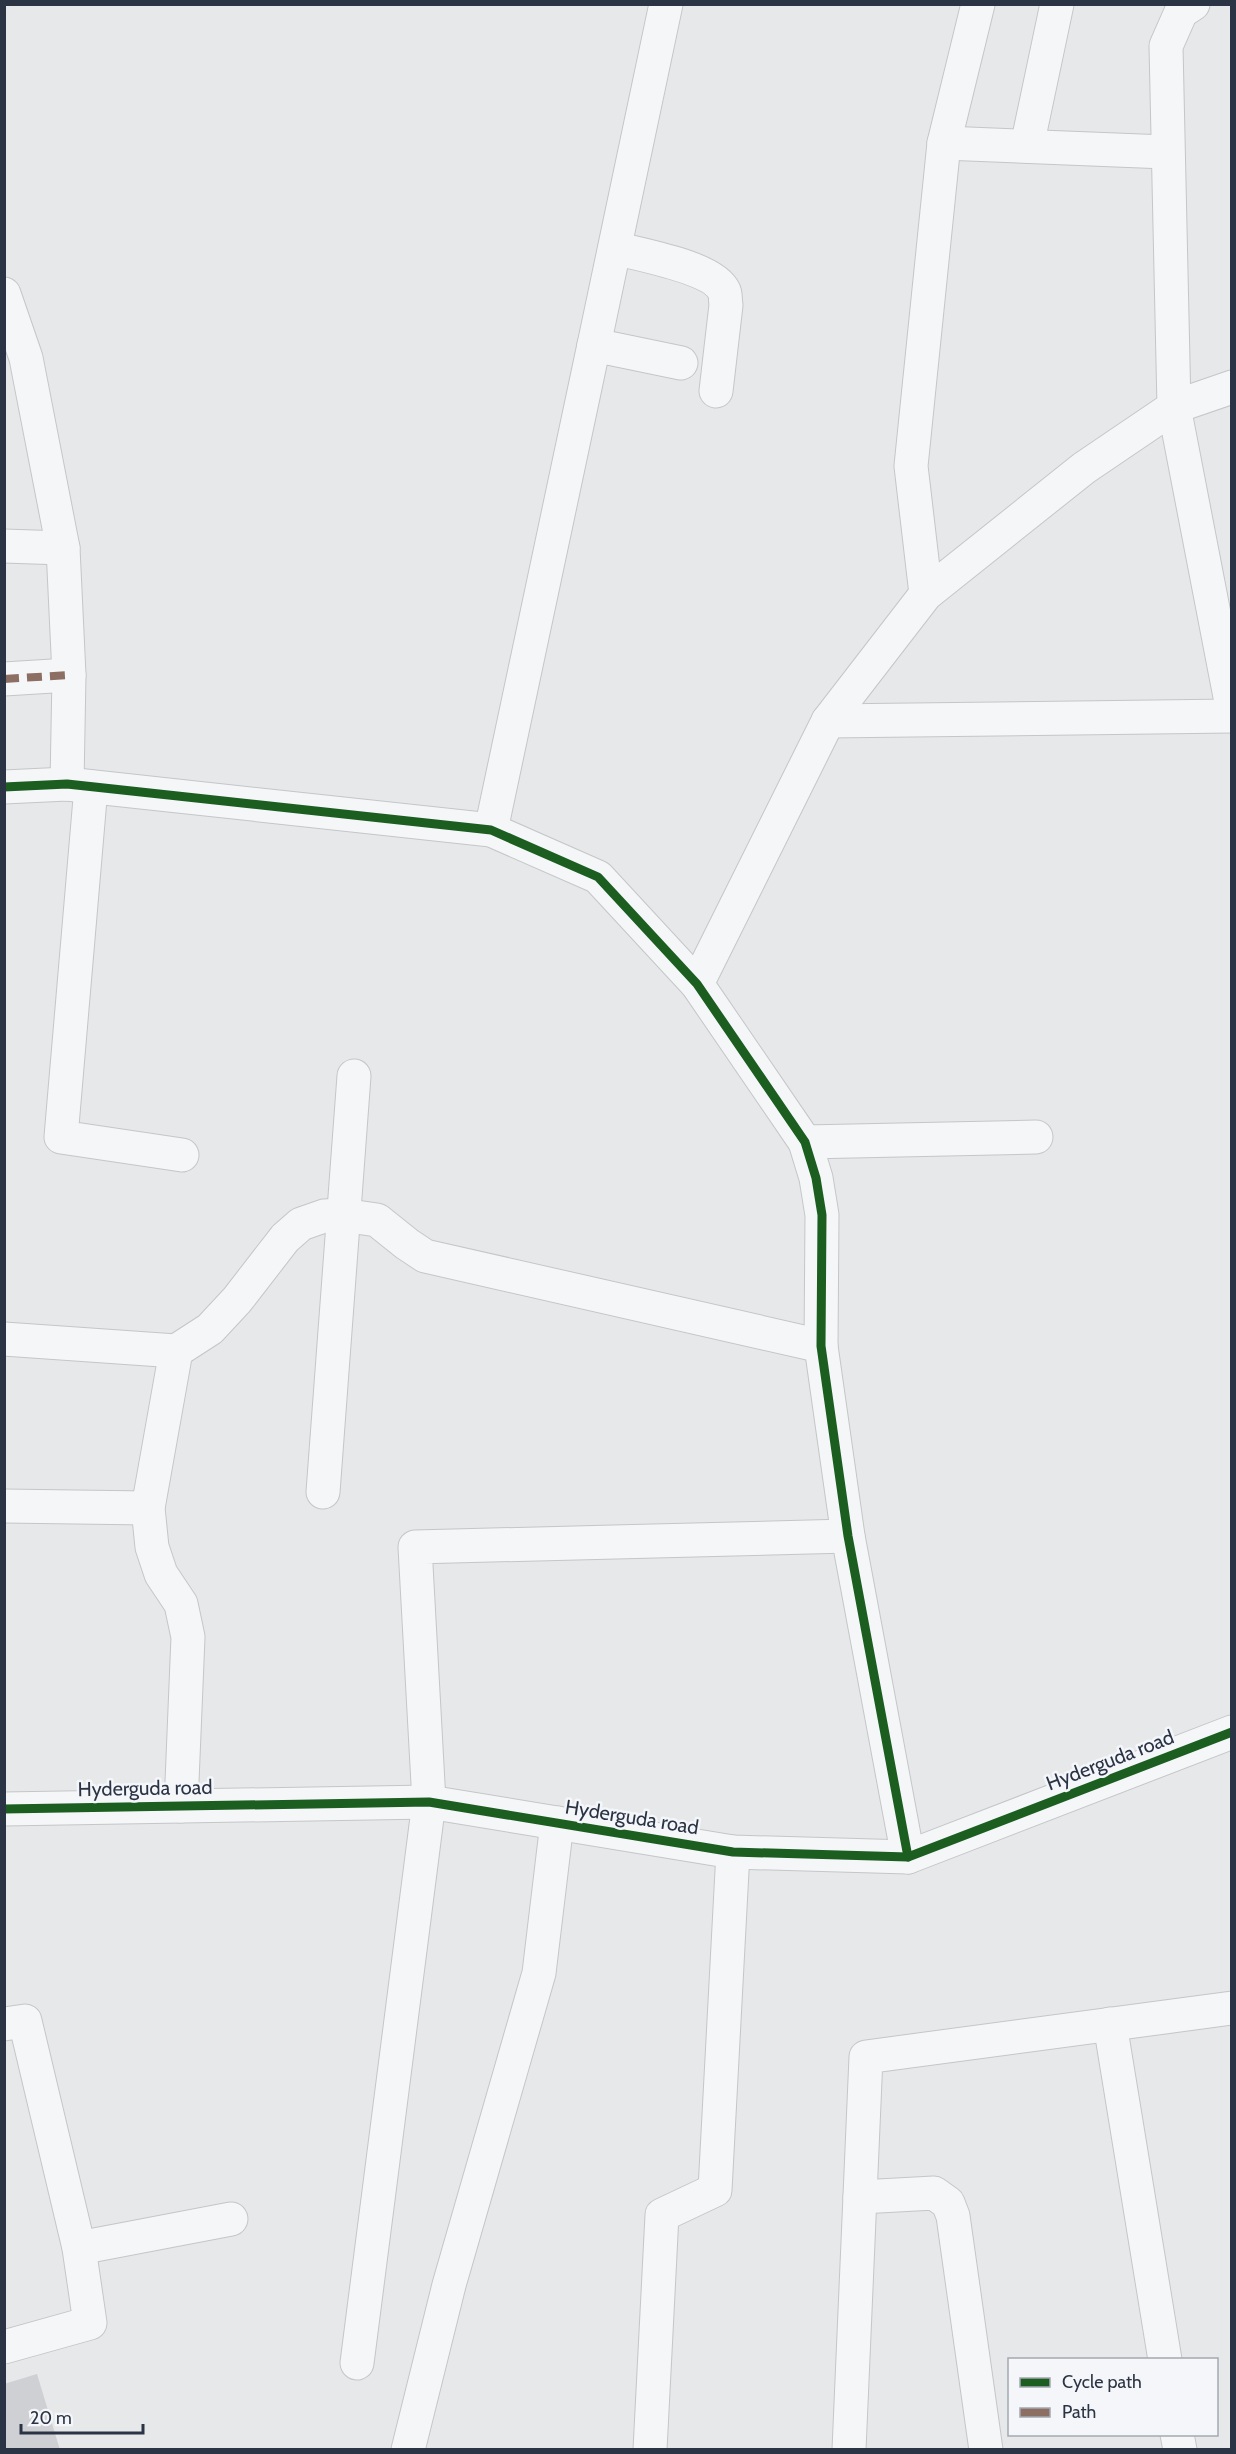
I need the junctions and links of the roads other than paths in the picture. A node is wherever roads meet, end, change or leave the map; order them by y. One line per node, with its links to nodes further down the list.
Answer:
1 (666, 4): 8 (street)
2 (978, 4): 5 (street)
3 (1057, 4): 6 (street)
4 (1193, 4): 7 (street)
5 (944, 143): 6 (street); 18 (street)
6 (1027, 146): 7 (street)
7 (1166, 152): 15 (street)
8 (615, 248): 10 (street); 14 (street)
9 (4, 294): 11 (street)
10 (594, 345): 12 (street); 26 (street)
11 (15, 358): 17 (street)
12 (681, 363)
13 (1232, 387): 15 (street)
14 (716, 391)
15 (1174, 407): 18 (street); 21 (street)
16 (4, 546): 17 (street)
17 (63, 548): 19 (street)
18 (926, 594): 23 (street)
19 (69, 675): 20 (street); 24 (street)
20 (4, 679)
21 (1232, 707)
22 (1232, 716): 23 (street)
23 (828, 721): 27 (street)
24 (79, 785): 25 (street); 26 (street); 31 (street)
25 (4, 787)
26 (490, 830): 27 (street)
27 (697, 984): 30 (street)
28 (354, 1076): 32 (street)
29 (1036, 1137): 30 (street)
30 (805, 1142): 34 (street)
31 (182, 1155)
32 (342, 1215): 34 (street); 35 (street); 36 (street)
33 (4, 1339): 35 (street)
34 (821, 1346): 39 (street)
35 (176, 1351): 38 (street)
36 (323, 1492)
37 (4, 1506): 38 (street)
38 (148, 1508): 42 (street)
39 (848, 1536): 41 (street); 46 (street)
40 (1232, 1732): 46 (street, Hyderguda road)
41 (429, 1802): 42 (street, Hyderguda road); 44 (street, Hyderguda road); 55 (street)
42 (181, 1806): 43 (street, Hyderguda road)
43 (4, 1809)
44 (556, 1823): 45 (street, Hyderguda road); 56 (street)
45 (733, 1852): 46 (street, Hyderguda road); 57 (street)
46 (908, 1857)
47 (1232, 2008): 49 (street)
48 (4, 2024): 52 (street)
49 (1110, 2024): 50 (street); 54 (street)
50 (860, 2197): 58 (street); 59 (street)
51 (231, 2218): 52 (street)
52 (79, 2248): 53 (street)
53 (4, 2347)
54 (1165, 2358)
55 (357, 2362)
56 (408, 2450)
57 (650, 2450)
58 (849, 2450)
59 (986, 2450)

